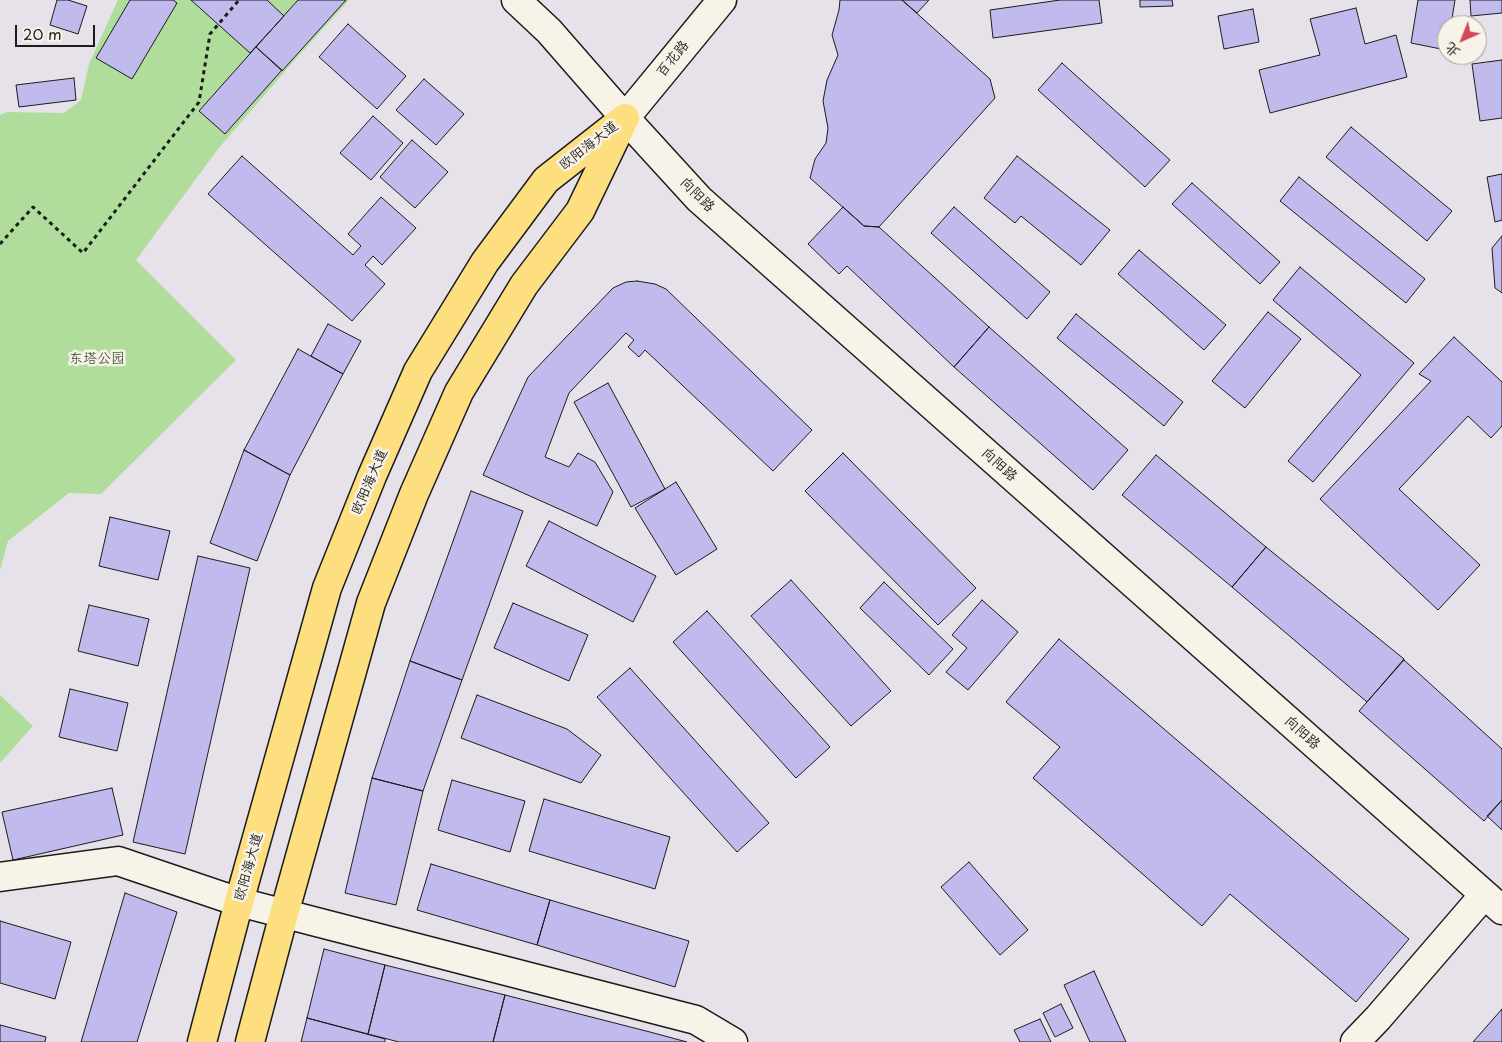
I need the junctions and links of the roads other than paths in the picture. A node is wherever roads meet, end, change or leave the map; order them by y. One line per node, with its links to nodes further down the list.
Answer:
1 (516, 0): 3 (main road, 向阳路)
2 (722, 0): 3 (main road, 百花路)
3 (625, 118): 5 (main road, 欧阳海大道); 6 (main road, 向阳路); 7 (main road, 欧阳海大道)
4 (0, 878): 5 (main road)
5 (239, 902): 7 (main road); 8 (main road, 欧阳海大道)
6 (1493, 902): 11 (main road)
7 (284, 914): 9 (main road, 欧阳海大道); 10 (main road)
8 (202, 1042)
9 (250, 1042)
10 (733, 1042)
11 (1355, 1042)

